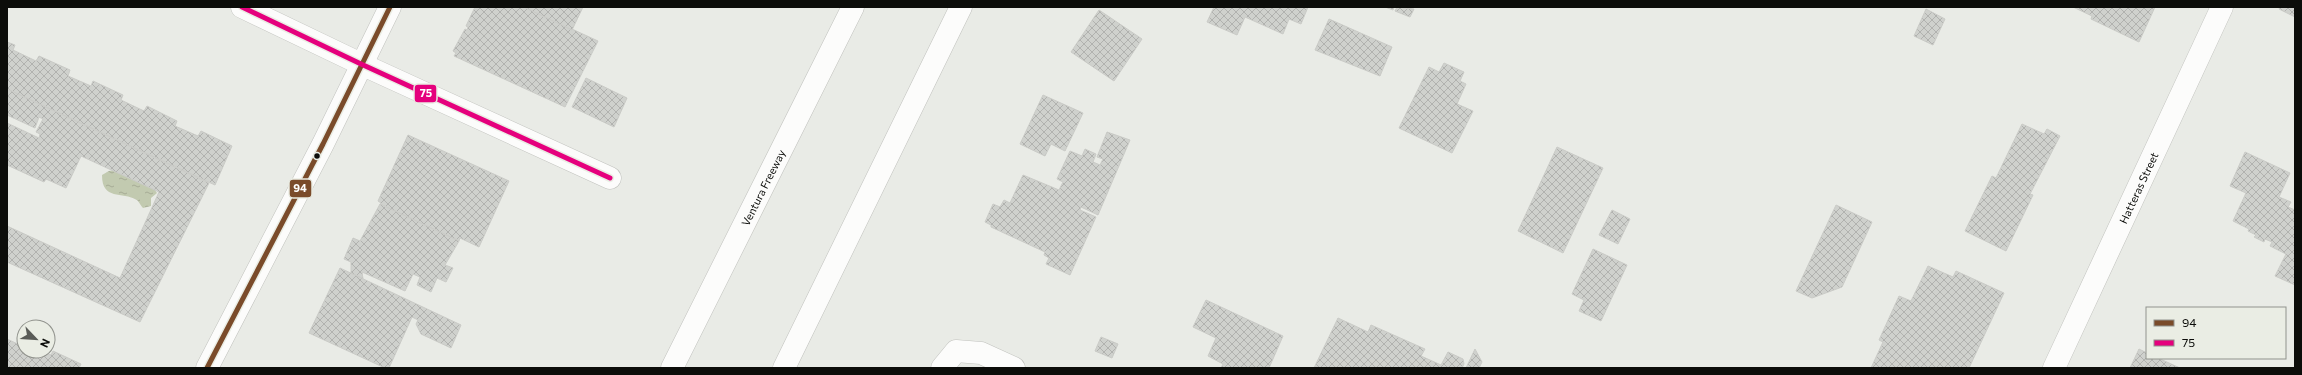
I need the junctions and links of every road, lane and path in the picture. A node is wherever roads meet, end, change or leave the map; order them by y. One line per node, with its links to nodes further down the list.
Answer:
1 (242, 7): 6 (main road)
2 (390, 7): 6 (main road)
3 (853, 7): 9 (main road, Ventura Freeway)
4 (962, 7): 10 (main road)
5 (2222, 7): 13 (main road, Hatteras Street)
6 (361, 64): 7 (main road); 8 (main road)
7 (610, 178)
8 (207, 368)
9 (672, 368)
10 (784, 368)
11 (942, 368): 12 (main road)
12 (1014, 368)
13 (2054, 368)

